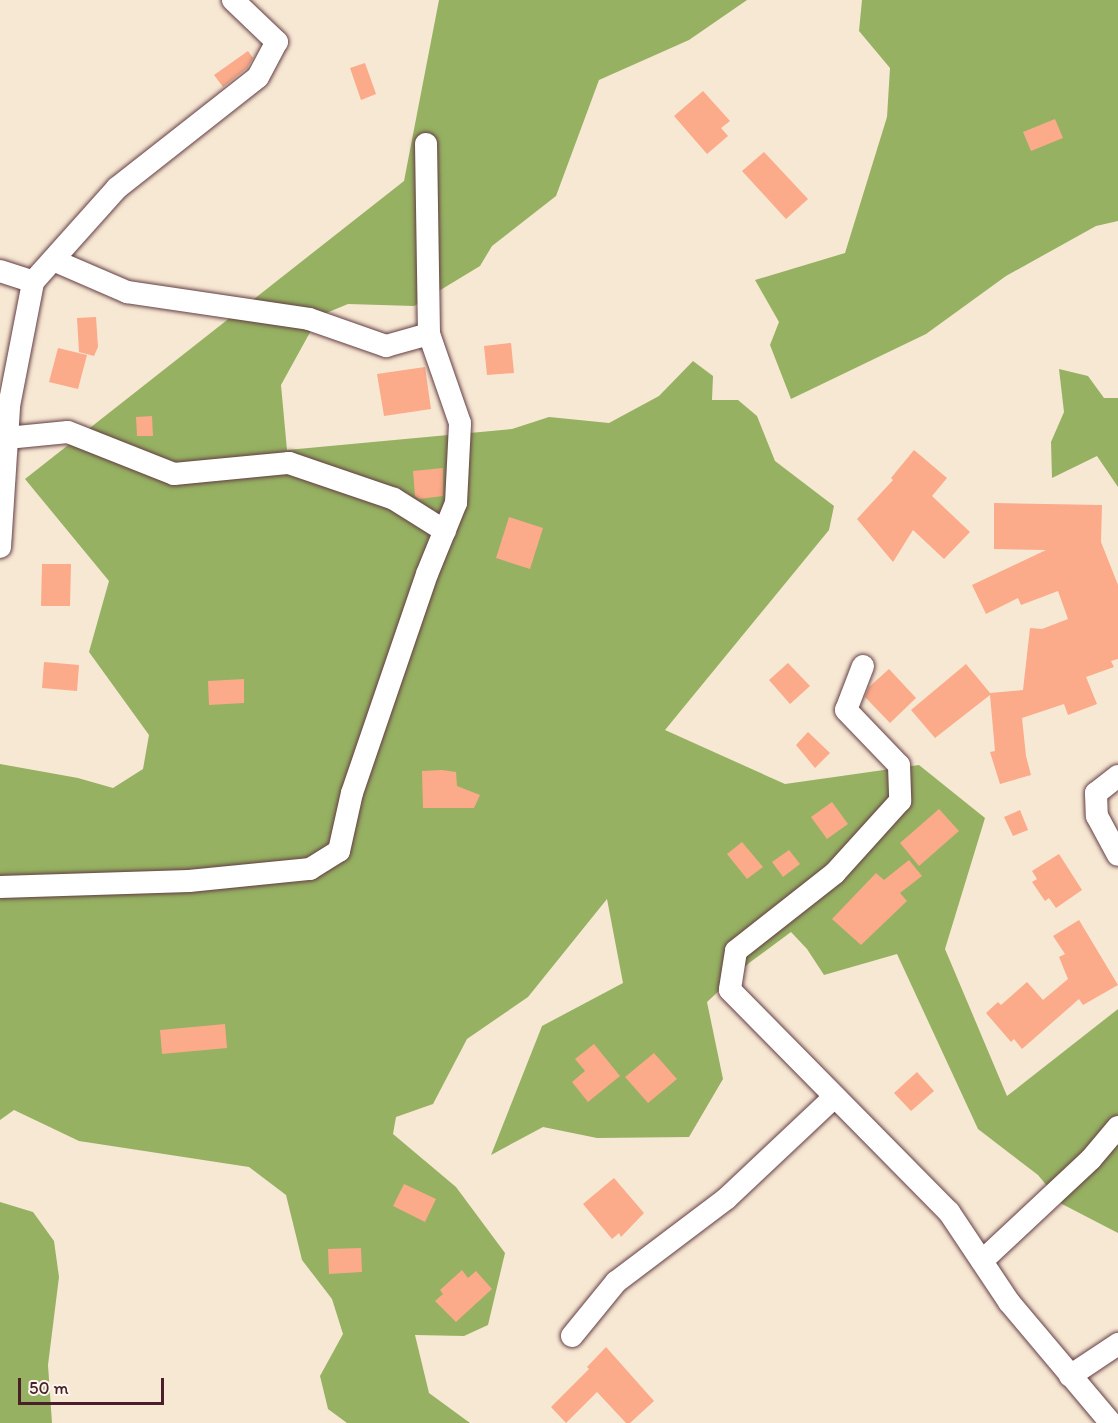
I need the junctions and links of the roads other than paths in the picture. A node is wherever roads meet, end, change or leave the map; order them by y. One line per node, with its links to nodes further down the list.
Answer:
1 (233, 0): 3 (street)
2 (426, 144): 6 (street)
3 (53, 260): 5 (street); 6 (street)
4 (0, 271): 5 (street)
5 (33, 282): 7 (street)
6 (429, 334): 8 (street)
7 (7, 438): 8 (street); 9 (street)
8 (445, 531): 13 (street)
9 (0, 547)
10 (863, 666): 14 (street)
11 (1118, 776): 12 (street)
12 (1118, 855)
13 (0, 887)
14 (834, 1097): 16 (street); 17 (street)
15 (1118, 1127): 16 (street)
16 (982, 1261): 19 (street)
17 (572, 1336)
18 (1118, 1344): 19 (street)
19 (1070, 1376): 20 (street)
20 (1111, 1423)

